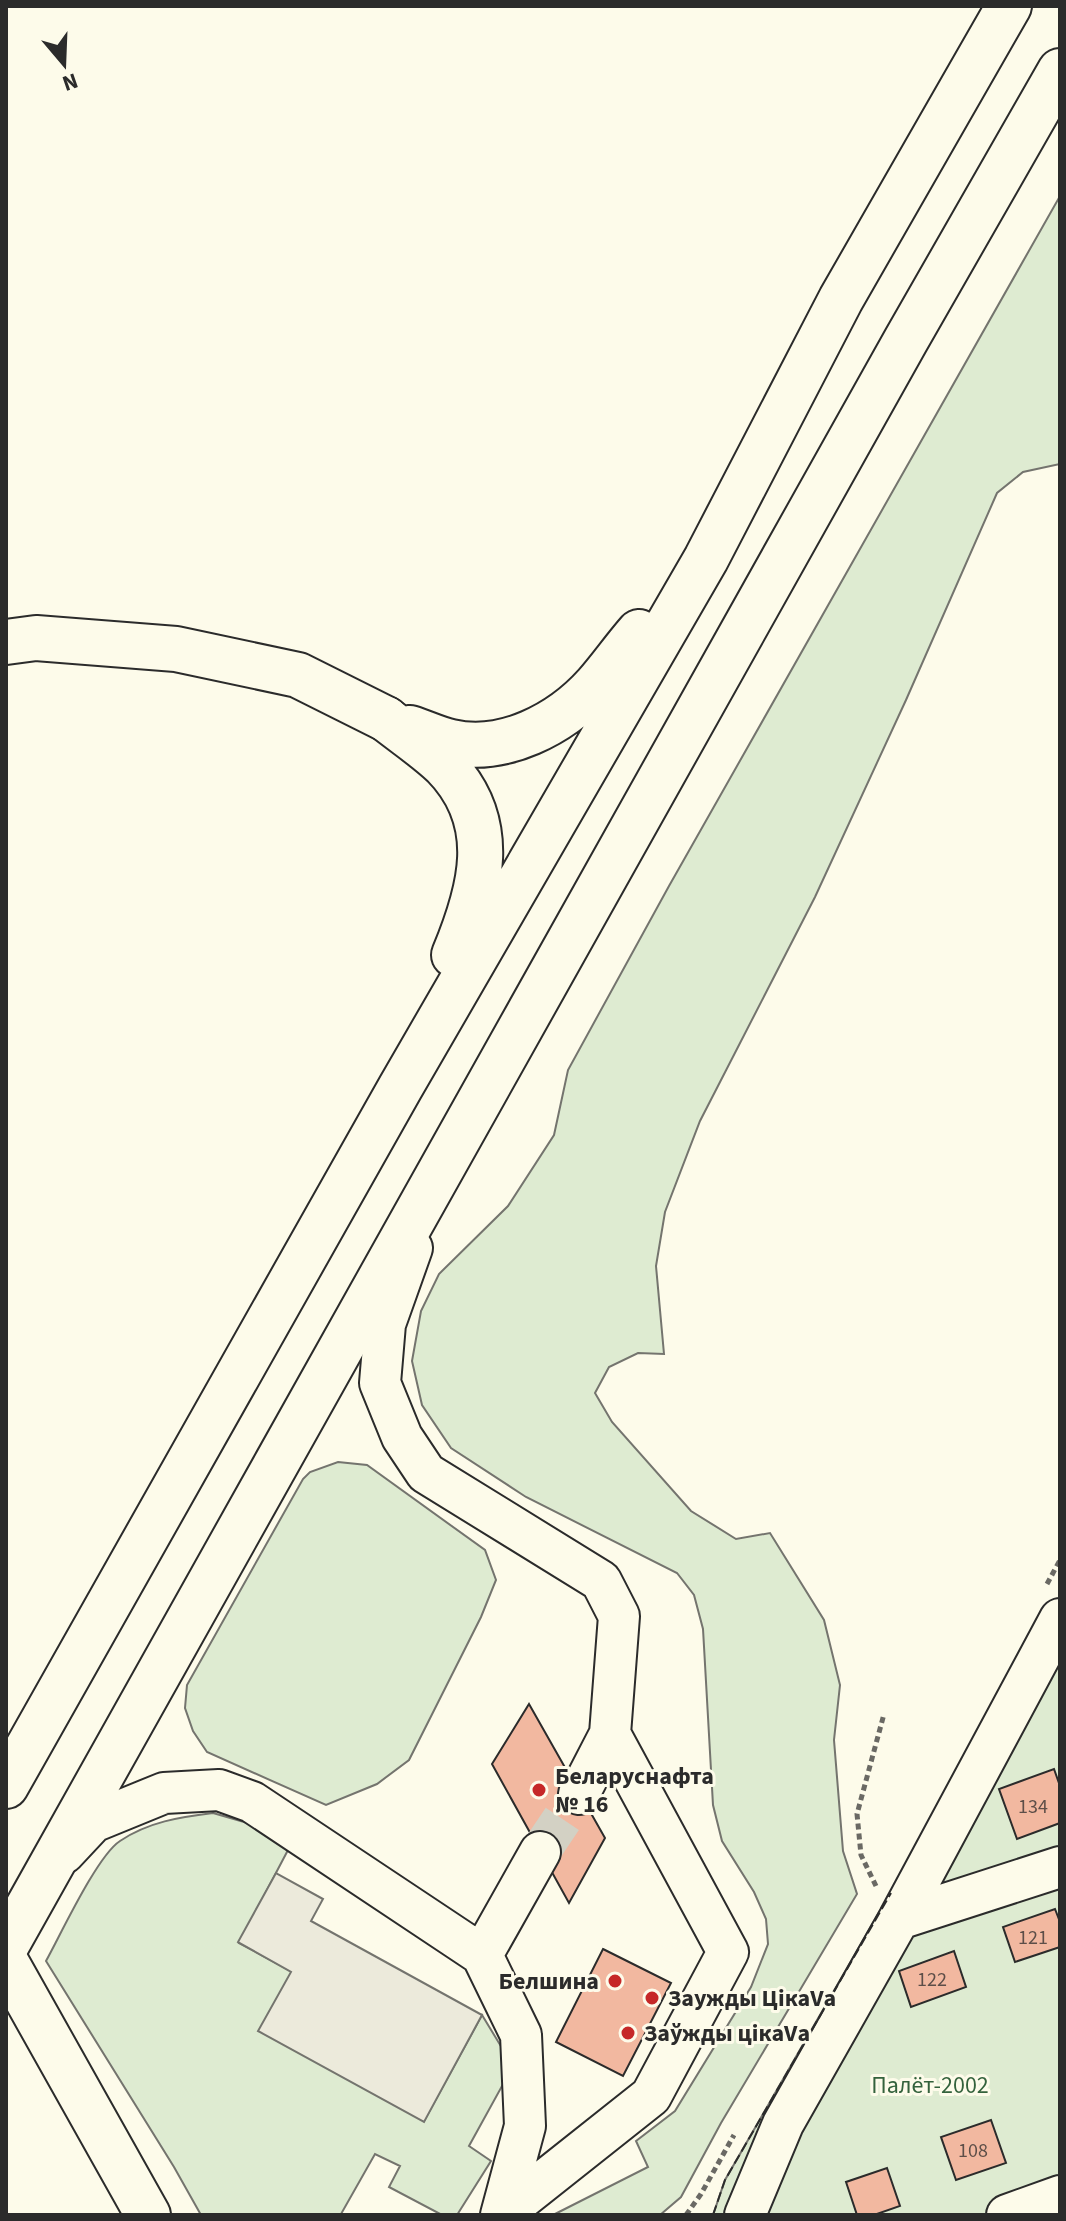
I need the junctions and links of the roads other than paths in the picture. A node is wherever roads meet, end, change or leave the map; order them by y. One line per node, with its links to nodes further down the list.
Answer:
1 (1009, 6): 3 (main road)
2 (1060, 71): 7 (main road)
3 (706, 559): 5 (main road); 6 (main road)
4 (6, 642): 5 (main road)
5 (386, 719): 6 (main road)
6 (400, 1088): 10 (main road)
7 (439, 1173): 9 (street); 13 (main road)
8 (1060, 1619): 15 (street)
9 (610, 1734): 11 (street); 21 (street)
10 (6, 1786)
11 (579, 1794)
12 (540, 1852): 17 (street)
13 (53, 1865): 16 (main road); 17 (street)
14 (1060, 1867): 15 (street)
15 (899, 1919): 22 (street)
16 (6, 1946)
17 (482, 1955): 21 (street)
18 (6, 1962): 20 (main road)
19 (1060, 2196): 23 (street)
20 (148, 2215)
21 (501, 2215)
22 (745, 2215)
23 (1007, 2215)

